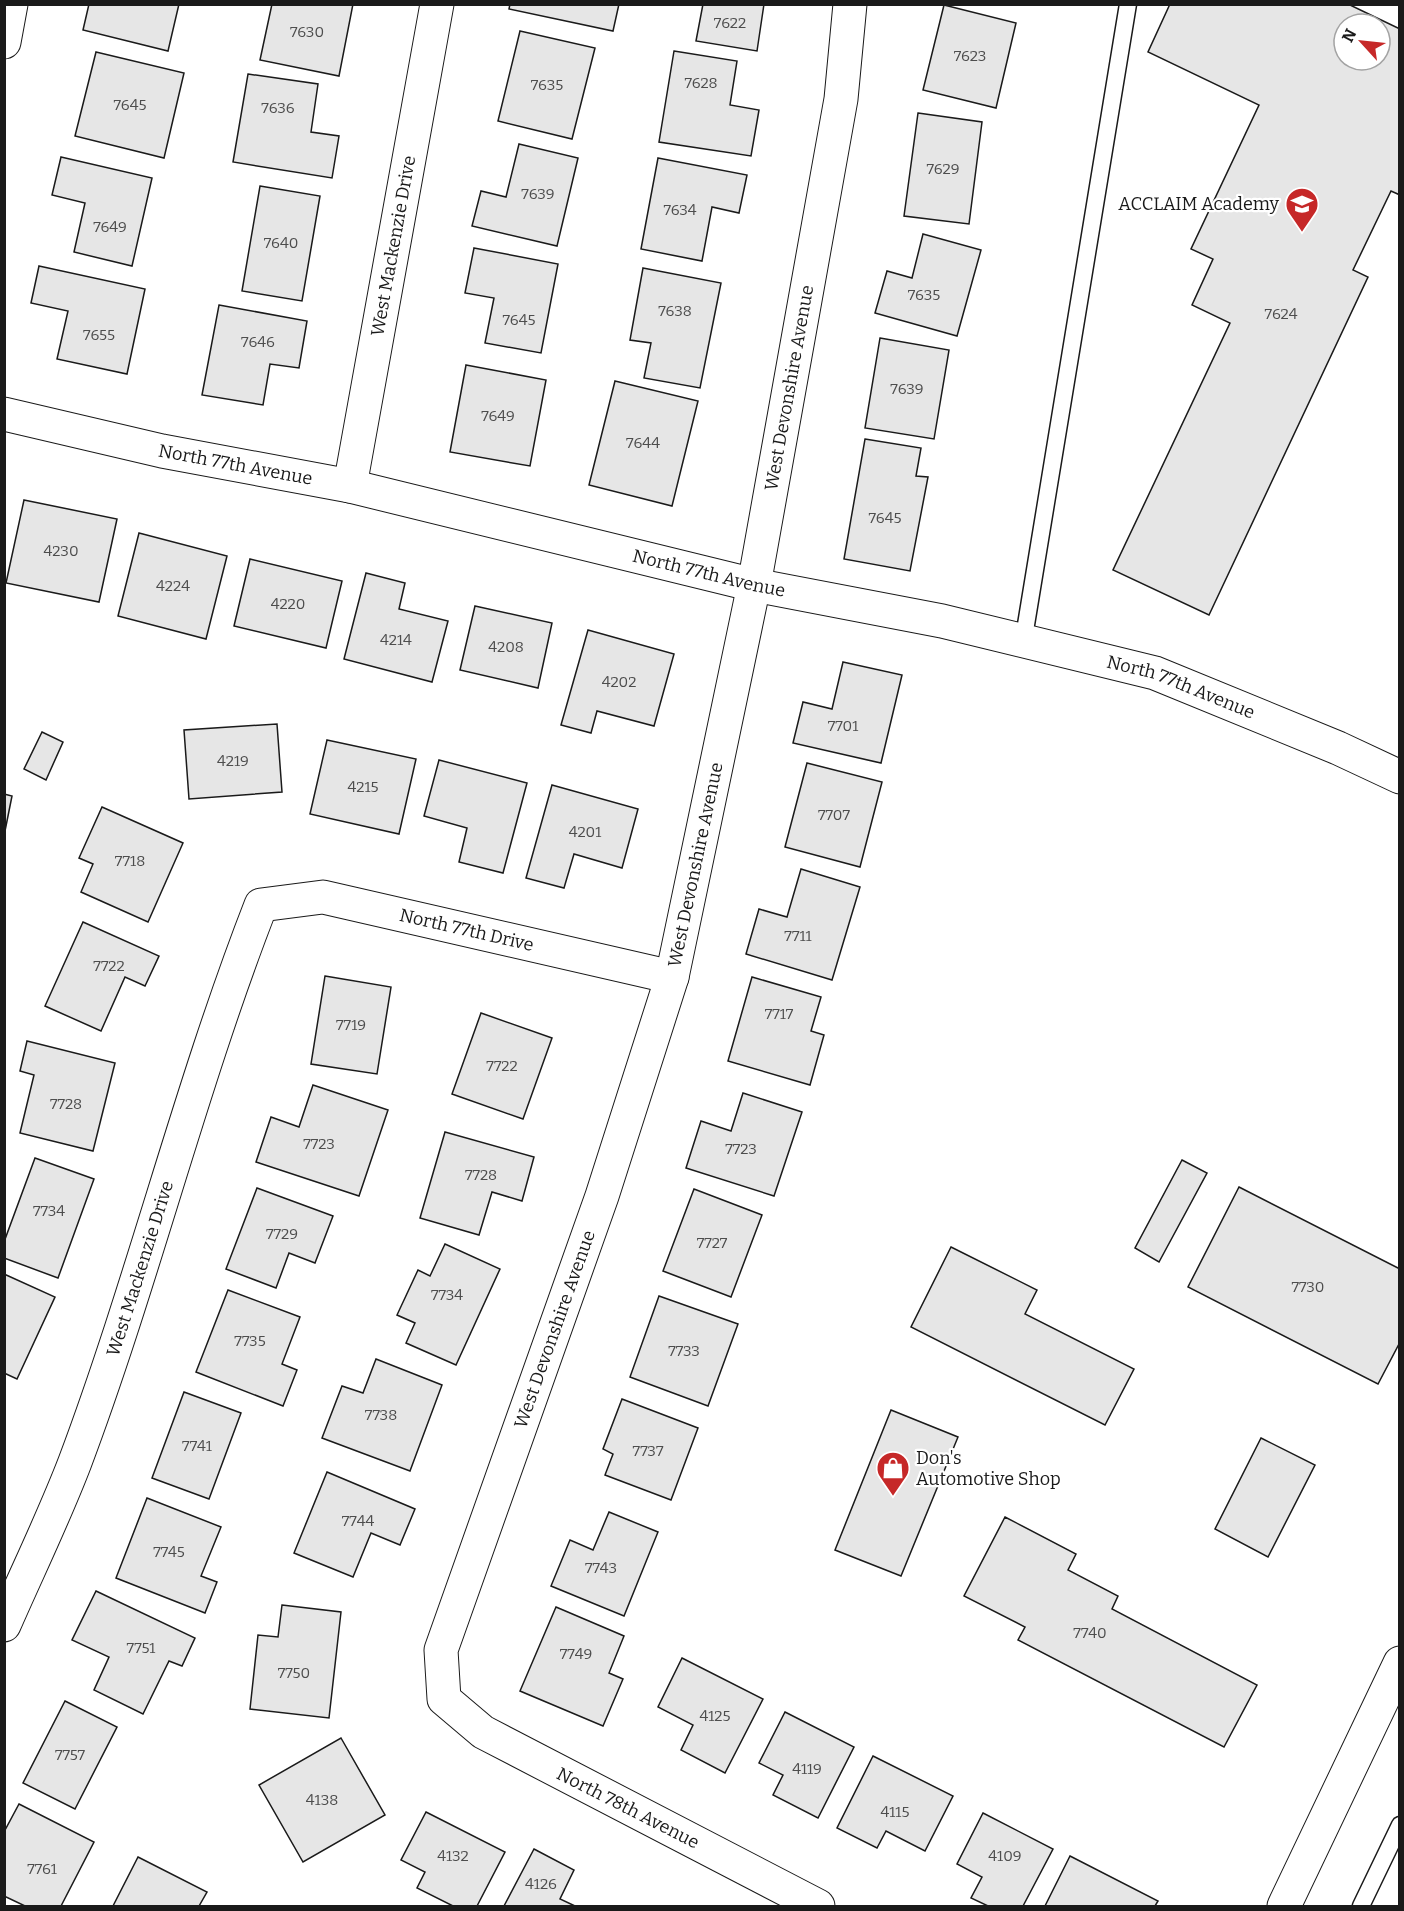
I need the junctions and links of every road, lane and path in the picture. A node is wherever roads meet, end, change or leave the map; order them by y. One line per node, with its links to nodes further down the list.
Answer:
1 (11, 4): 5 (street)
2 (437, 4): 7 (street, West Mackenzie Drive)
3 (850, 4): 8 (street, West Devonshire Avenue)
4 (1128, 4): 9 (lane)
5 (4, 42)
6 (4, 414): 7 (street, North 77th Avenue)
7 (350, 486): 8 (street, North 77th Avenue)
8 (754, 585): 9 (street, North 77th Avenue); 12 (street, West Devonshire Avenue)
9 (1023, 643): 10 (street, North 77th Avenue)
10 (1400, 777)
11 (261, 905): 12 (street, North 77th Drive); 13 (street, West Mackenzie Drive)
12 (672, 977): 15 (street, West Devonshire Avenue)
13 (4, 1624)
14 (1400, 1663): 18 (street)
15 (444, 1699): 17 (street, North 78th Avenue)
16 (1400, 1825): 19 (lane)
17 (818, 1906)
18 (1284, 1906)
19 (1360, 1906)

